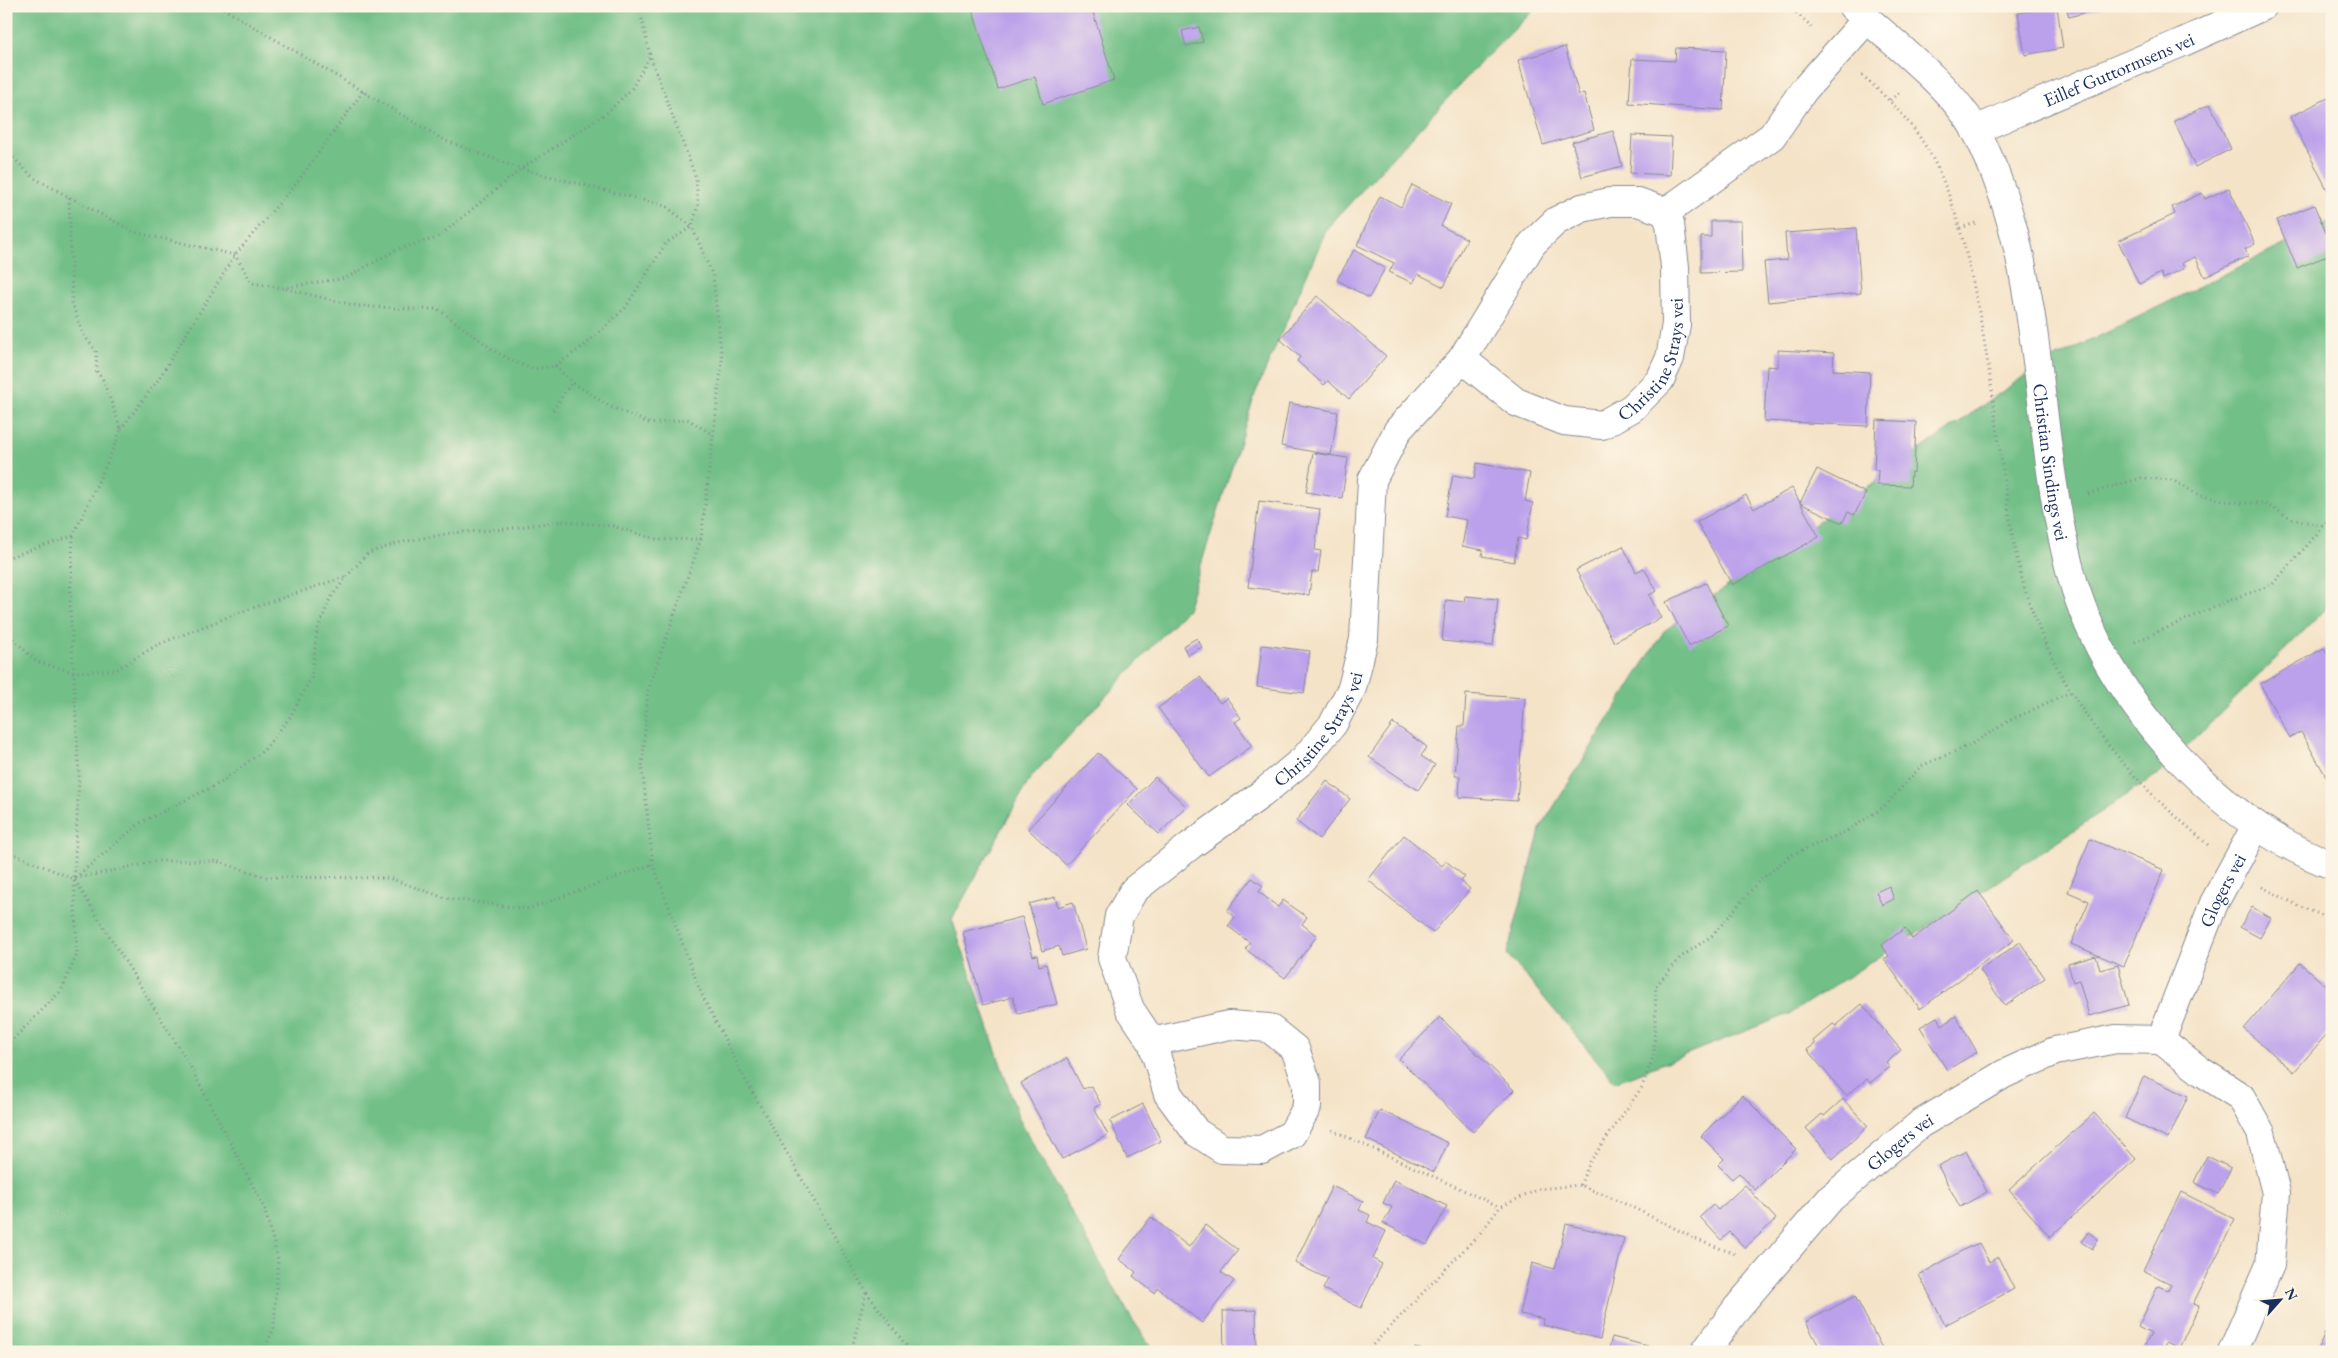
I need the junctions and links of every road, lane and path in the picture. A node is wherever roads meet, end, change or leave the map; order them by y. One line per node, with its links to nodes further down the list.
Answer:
1 (219, 6): 6 (path)
2 (638, 6): 5 (path)
3 (2263, 6): 8 (street, Eillef Guttormsens vei)
4 (1860, 13): 8 (street, Christian Sindings vei); 12 (street)
5 (650, 56): 10 (path); 13 (path)
6 (364, 90): 10 (path); 15 (path)
7 (1890, 100): 14 (path)
8 (1975, 130): 23 (street, Christian Sindings vei)
9 (6, 151): 11 (path)
10 (521, 169): 13 (path); 16 (path)
11 (68, 196): 15 (path); 21 (path)
12 (1666, 212): 17 (street, Christine Strays vei); 17 (street, Christine Strays vei)
13 (692, 227): 18 (path); 22 (path)
14 (1960, 228)
15 (235, 255): 16 (path); 21 (path)
16 (283, 288): 18 (path)
17 (1462, 358): 40 (street, Christine Strays vei)
18 (555, 366): 19 (path)
19 (572, 382): 20 (path); 22 (path)
20 (552, 410)
21 (121, 428): 26 (path)
22 (712, 434): 27 (path)
23 (2056, 504): 25 (path); 31 (street, Christian Sindings vei)
24 (2332, 517): 25 (path)
25 (2324, 526): 31 (path)
26 (73, 536): 28 (path); 32 (path)
27 (701, 539): 29 (path); 36 (path)
28 (6, 558)
29 (347, 576): 32 (path); 38 (path)
30 (6, 632): 32 (path)
31 (2103, 655): 34 (street, Christian Sindings vei)
32 (73, 672): 38 (path)
33 (2070, 692): 43 (path)
34 (2256, 826): 37 (street, Christian Sindings vei); 39 (street, Glogers vei)
35 (6, 851): 38 (path)
36 (653, 864): 38 (path); 46 (path)
37 (2332, 865)
38 (74, 879): 41 (path); 47 (path)
39 (2161, 1040): 45 (street, Glogers vei); 52 (street)
40 (1152, 1042): 42 (street, Christine Strays vei); 42 (street, Christine Strays vei)
41 (6, 1046)
42 (1302, 1116): 44 (path)
43 (1580, 1185): 44 (path); 45 (path)
44 (1500, 1208): 50 (path)
45 (1772, 1267): 51 (street, Glogers vei)
46 (866, 1292): 48 (path); 49 (path)
47 (263, 1352)
48 (851, 1352)
49 (911, 1352)
50 (1366, 1352)
51 (1705, 1352)
52 (2232, 1352)

